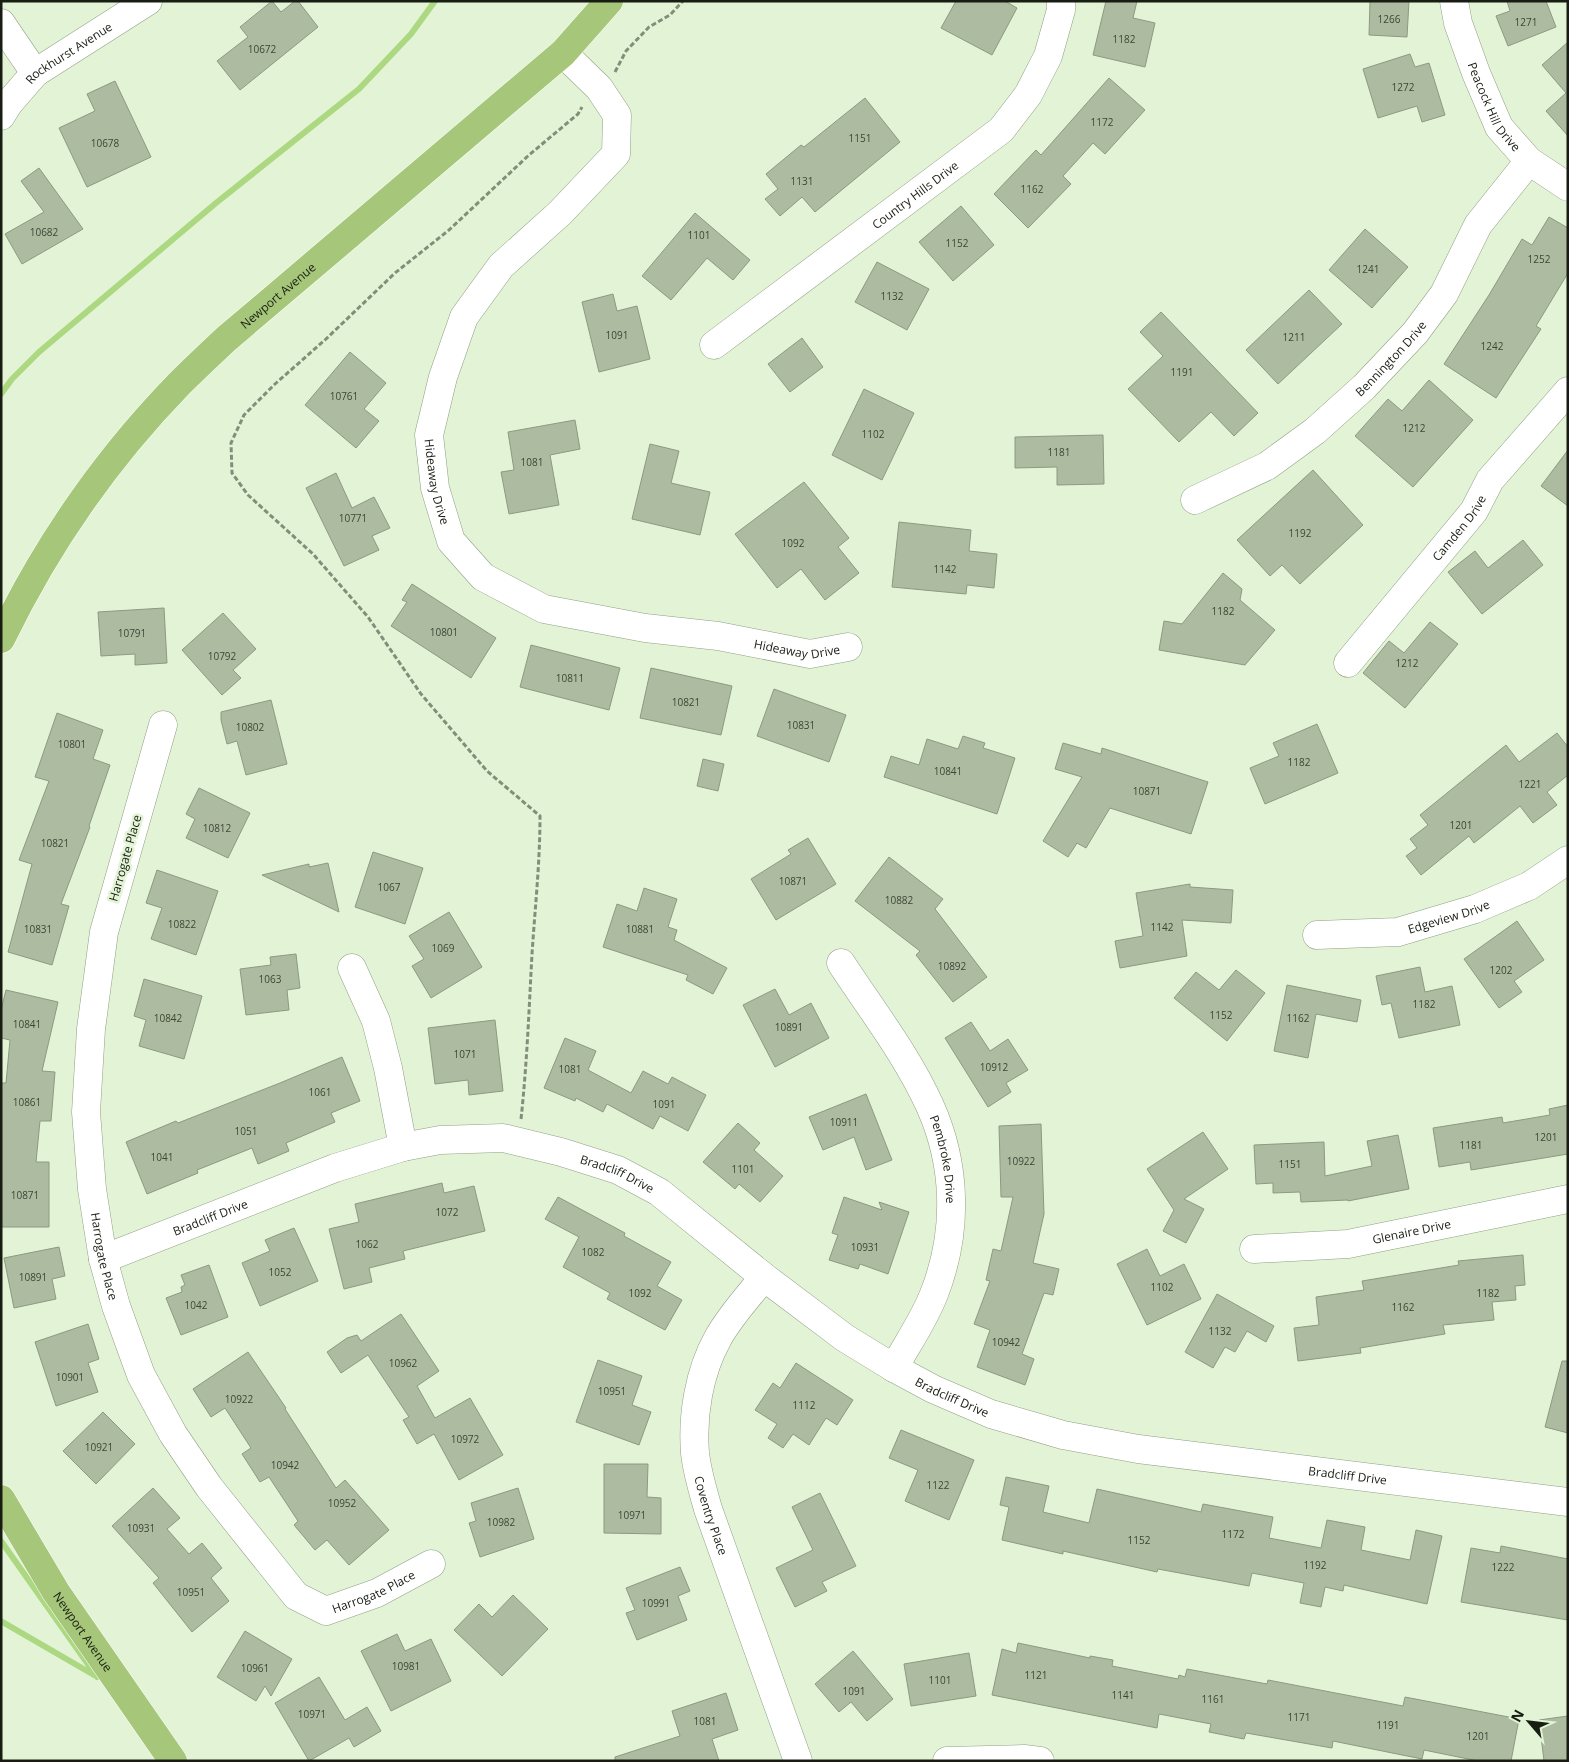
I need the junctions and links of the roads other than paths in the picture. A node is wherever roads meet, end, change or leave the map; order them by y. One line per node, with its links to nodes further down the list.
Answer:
1 (148, 1): 7 (street, Rockhurst Avenue)
2 (609, 1): 6 (main road, Newport Avenue)
3 (1062, 1): 11 (street, Country Hills Drive)
4 (1454, 1): 9 (street, Peacock Hill Drive)
5 (1, 23): 7 (street)
6 (564, 53): 14 (main road, Newport Avenue); 15 (street, Hideaway Drive)
7 (35, 73): 8 (street, Rockhurst Avenue)
8 (1, 116)
9 (1529, 161): 10 (street, Peacock Hill Drive); 13 (street, Bennington Drive)
10 (1568, 187)
11 (714, 345)
12 (1568, 391): 16 (street, Camden Drive)
13 (1195, 500)
14 (1, 639)
15 (848, 647)
16 (1348, 663)
17 (163, 725): 25 (street, Harrogate Place)
18 (1568, 860): 19 (street, Edgeview Drive)
19 (1317, 934)
20 (841, 964): 27 (street, Pembroke Drive)
21 (352, 968): 22 (street)
22 (403, 1147): 25 (street, Bradcliff Drive); 26 (street, Bradcliff Drive)
23 (1568, 1199): 24 (street, Glenaire Drive)
24 (1254, 1249)
25 (103, 1259): 30 (street, Harrogate Place)
26 (764, 1277): 27 (street, Bradcliff Drive); 32 (street, Coventry Place)
27 (894, 1368): 29 (street, Bradcliff Drive)
28 (1, 1499): 31 (main road, Newport Avenue)
29 (1568, 1502)
30 (431, 1564)
31 (173, 1761)
32 (798, 1761)
33 (946, 1761): 34 (street)
34 (1040, 1761)

